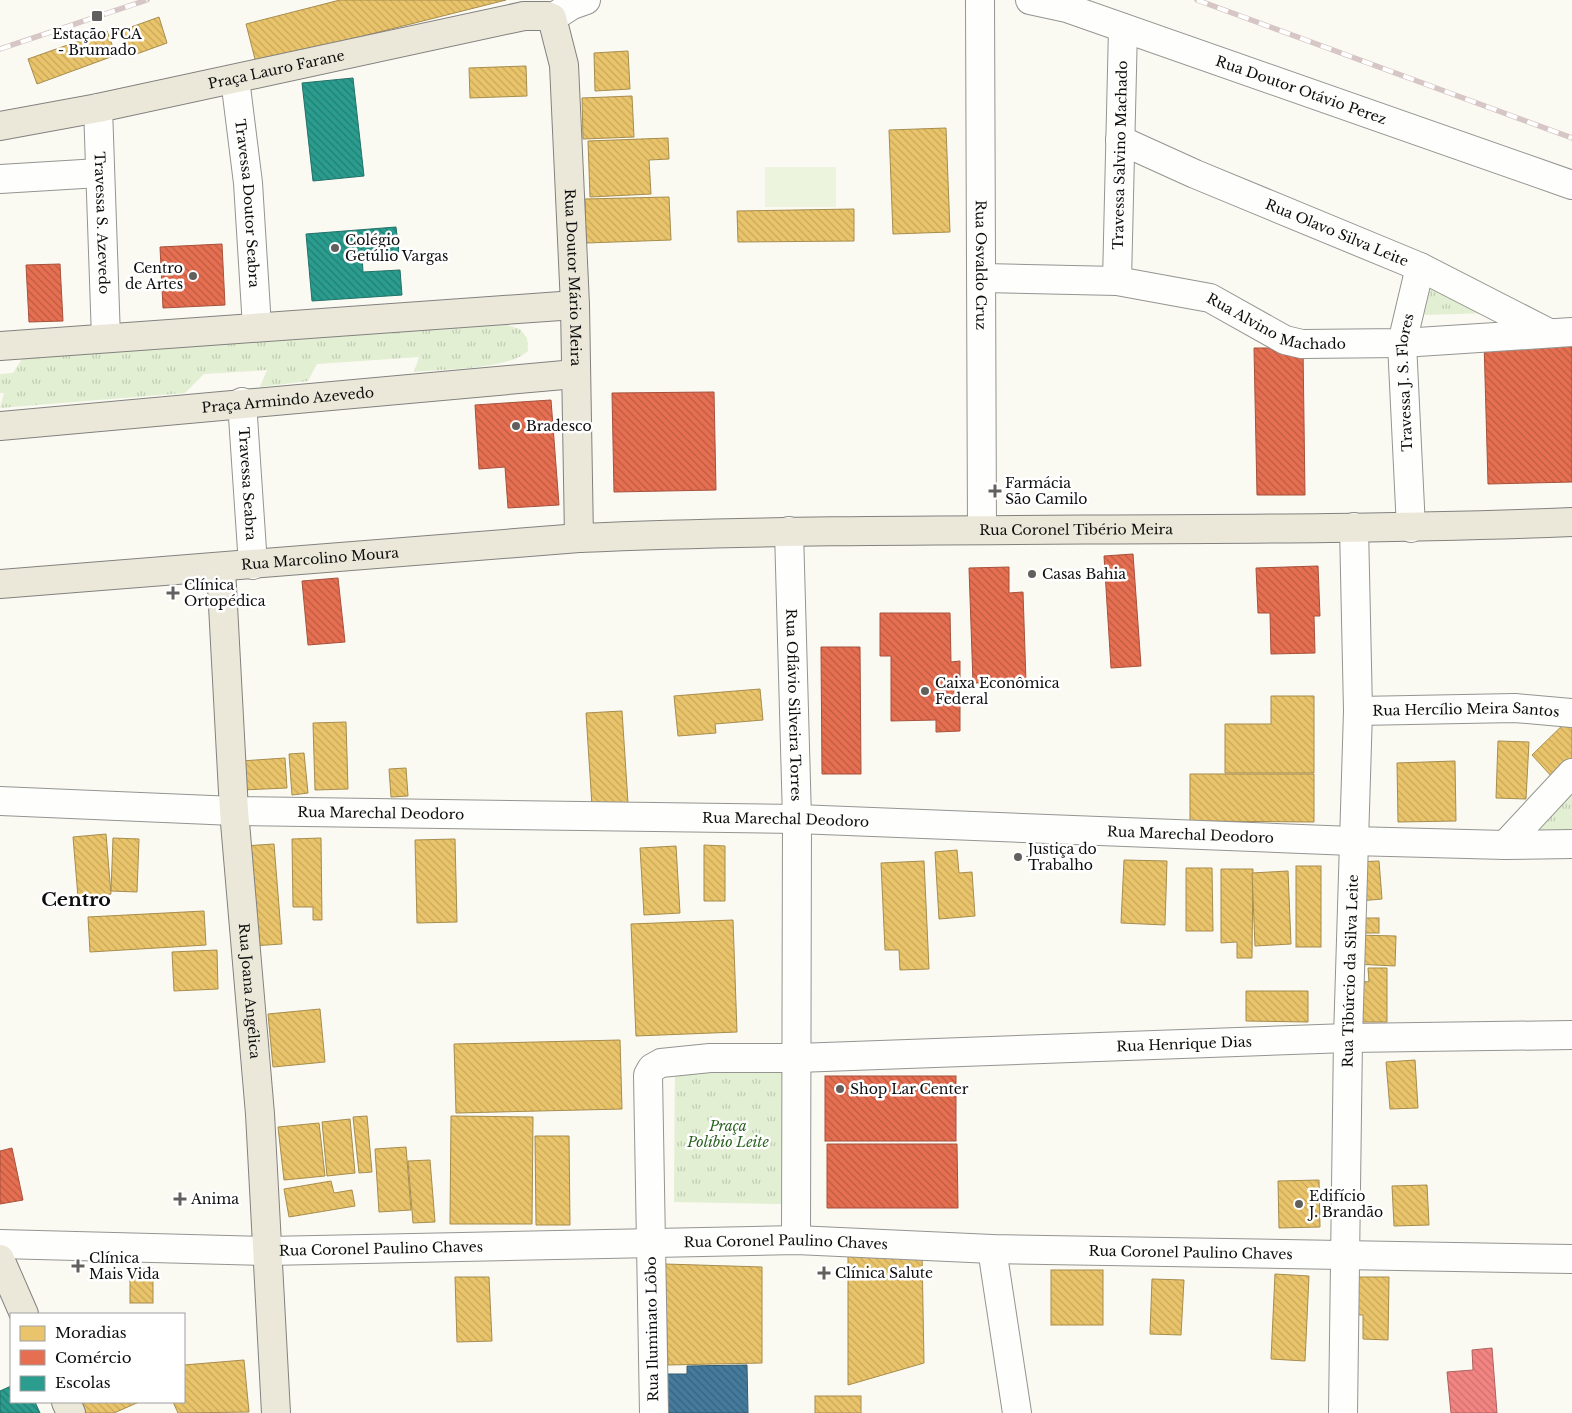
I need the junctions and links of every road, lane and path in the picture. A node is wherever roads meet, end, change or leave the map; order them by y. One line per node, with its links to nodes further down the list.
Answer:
1 (586, 0): 4 (street)
2 (980, 0): 14 (street, Rua Osvaldo Cruz)
3 (1030, 0): 5 (street, Rua Doutor Otávio Perez)
4 (552, 18): 6 (main road, Praça Lauro Farane); 16 (main road, Rua Doutor Mário Meira)
5 (1123, 28): 9 (street, Travessa Salvino Machado); 12 (street, Rua Doutor Otávio Perez)
6 (235, 79): 7 (main road, Praça Lauro Farane); 17 (street, Travessa Doutor Seabra)
7 (98, 108): 8 (main road, Praça Lauro Farane); 10 (street, Travessa S. Azevedo)
8 (0, 126)
9 (1120, 140): 13 (street, Rua Olavo Silva Leite); 15 (street, Travessa Salvino Machado)
10 (99, 173): 11 (street); 19 (street, Travessa S. Azevedo)
11 (0, 179)
12 (1572, 185)
13 (1420, 267): 18 (street, Rua Olavo Silva Leite); 20 (street, Travessa J. S. Flores)
14 (983, 278): 15 (street, Rua Alvino Machado); 28 (street, Rua Osvaldo Cruz)
15 (1117, 281): 20 (street, Rua Alvino Machado)
16 (575, 305): 17 (main road); 22 (main road, Rua Doutor Mário Meira)
17 (257, 328): 19 (main road)
18 (1561, 333): 20 (street, Rua Alvino Machado)
19 (106, 338): 21 (main road)
20 (1402, 343): 27 (street, Travessa J. S. Flores)
21 (0, 346)
22 (575, 374): 23 (main road, Praça Armindo Azevedo); 30 (main road, Rua Doutor Mário Meira)
23 (242, 402): 24 (main road, Praça Armindo Azevedo); 31 (street, Travessa Seabra)
24 (0, 426)
25 (1572, 522): 27 (main road, Rua Coronel Tibério Meira)
26 (1354, 527): 27 (main road, Rua Coronel Tibério Meira); 28 (main road, Rua Coronel Tibério Meira); 34 (street, Rua Tibúrcio da Silva Leite)
27 (1411, 528)
28 (982, 530): 29 (main road, Rua Coronel Tibério Meira)
29 (789, 531): 30 (main road, Rua Coronel Tibério Meira); 39 (street, Rua Oflávio Silveira Torres)
30 (580, 538): 31 (main road, Rua Marcolino Moura)
31 (254, 565): 32 (main road, Rua Marcolino Moura)
32 (221, 568): 33 (main road, Rua Marcolino Moura); 38 (main road, Rua Joana Angélica)
33 (0, 584)
34 (1358, 711): 35 (street, Rua Hercílio Meira Santos); 40 (street, Rua Tibúrcio da Silva Leite)
35 (1572, 713)
36 (1572, 773): 42 (street)
37 (0, 801): 38 (street, Rua Marechal Deodoro)
38 (234, 811): 39 (street, Rua Marechal Deodoro); 50 (main road, Rua Joana Angélica)
39 (796, 819): 40 (street, Rua Marechal Deodoro); 45 (street, Rua Oflávio Silveira Torres)
40 (1352, 840): 42 (street, Rua Marechal Deodoro); 44 (street, Rua Tibúrcio da Silva Leite)
41 (1572, 844): 42 (street, Rua Marechal Deodoro)
42 (1505, 845)
43 (1572, 1036): 44 (street, Rua Henrique Dias)
44 (1348, 1038): 45 (street, Rua Henrique Dias); 51 (street, Rua Tibúrcio da Silva Leite)
45 (797, 1058): 46 (street); 48 (street)
46 (796, 1240): 48 (street, Rua Coronel Paulino Chaves); 49 (street, Rua Coronel Paulino Chaves)
47 (0, 1244): 50 (street, Rua Coronel Paulino Chaves)
48 (651, 1244): 50 (street, Rua Coronel Paulino Chaves); 56 (street, Rua Iluminato Lôbo)
49 (992, 1249): 51 (street, Rua Coronel Paulino Chaves); 57 (street)
50 (267, 1251): 55 (main road, Rua Joana Angélica)
51 (1346, 1256): 53 (street, Rua Coronel Paulino Chaves); 58 (street, Rua Tibúrcio da Silva Leite)
52 (0, 1259): 54 (main road)
53 (1572, 1259)
54 (24, 1313)
55 (276, 1413)
56 (654, 1413)
57 (1017, 1413)
58 (1343, 1413)

